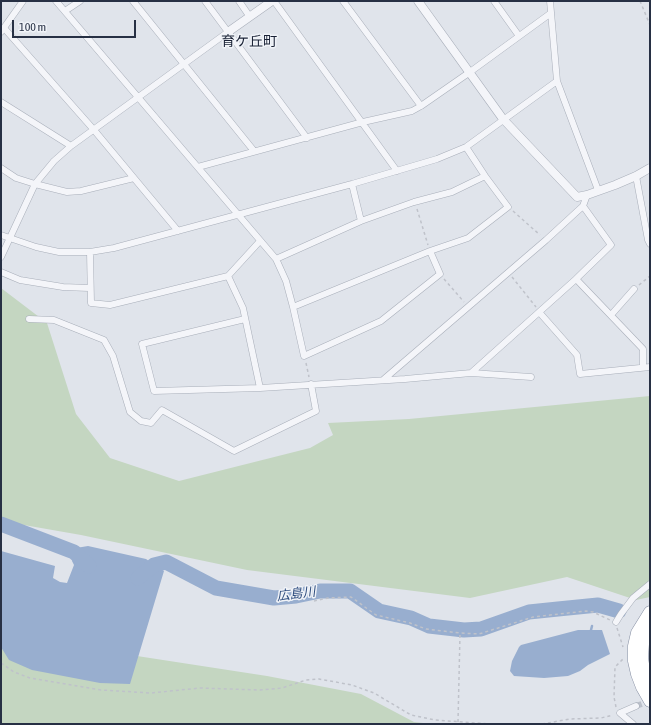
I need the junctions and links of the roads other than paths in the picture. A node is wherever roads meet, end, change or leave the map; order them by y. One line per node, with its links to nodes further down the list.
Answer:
1 (23, 1): 15 (street)
2 (56, 1): 12 (street)
3 (80, 1): 12 (street)
4 (133, 1): 18 (street)
5 (205, 1): 16 (street)
6 (239, 1): 14 (street)
7 (273, 1): 14 (street); 25 (street)
8 (343, 1): 23 (street)
9 (418, 1): 19 (street)
10 (494, 1): 17 (street)
11 (550, 1): 13 (street)
12 (65, 12): 21 (street)
13 (551, 13): 17 (street); 20 (street)
14 (250, 17): 16 (street)
15 (2, 30): 26 (street)
16 (228, 32): 18 (street); 27 (street)
17 (519, 36): 19 (street)
18 (184, 64): 21 (street); 30 (street)
19 (470, 72): 23 (street); 24 (street)
20 (557, 81): 24 (street); 40 (street)
21 (138, 98): 26 (street); 31 (street)
22 (1, 102): 28 (street)
23 (421, 106): 25 (street)
24 (503, 119): 29 (street); 41 (street)
25 (363, 122): 27 (street); 34 (street)
26 (94, 130): 28 (street); 37 (street)
27 (307, 138): 30 (street)
28 (71, 146): 38 (street)
29 (466, 146): 34 (street); 35 (street)
30 (254, 151): 31 (street)
31 (198, 167): 43 (street)
32 (1, 168): 38 (street)
33 (650, 168): 36 (street)
34 (398, 171): 39 (street)
35 (485, 176): 44 (street); 50 (street)
36 (636, 176): 40 (street); 49 (street)
37 (134, 178): 38 (street); 45 (street)
38 (35, 184): 47 (street)
39 (352, 184): 43 (street); 44 (street)
40 (598, 190): 41 (street)
41 (587, 195): 42 (street)
42 (583, 206): 56 (street); 68 (street)
43 (237, 214): 45 (street); 48 (street)
44 (361, 221): 53 (street)
45 (178, 230): 51 (street)
46 (1, 235): 47 (street)
47 (9, 239): 51 (street); 52 (street)
48 (260, 241): 53 (street); 55 (street)
49 (650, 244)
50 (430, 251): 59 (street); 59 (street)
51 (90, 252): 57 (street)
52 (1, 257)
53 (276, 259): 59 (street)
54 (1, 272): 57 (street)
55 (228, 276): 57 (street); 63 (street)
56 (576, 279): 60 (street); 61 (street)
57 (89, 288)
58 (634, 289): 61 (street)
59 (293, 307)
60 (540, 312): 64 (street); 66 (street)
61 (611, 316): 64 (street)
62 (29, 319): 69 (street)
63 (246, 319): 70 (street); 70 (street)
64 (643, 367): 65 (street)
65 (650, 367)
66 (471, 373): 67 (street); 68 (street)
67 (531, 377)
68 (383, 380): 69 (street)
69 (311, 384): 70 (street)
70 (260, 388)
71 (650, 584): 73 (street)
72 (650, 612): 76 (highway)
73 (616, 622)
74 (650, 626): 75 (highway)
75 (650, 684)
76 (650, 701)
77 (636, 706): 78 (street)
78 (633, 724)

